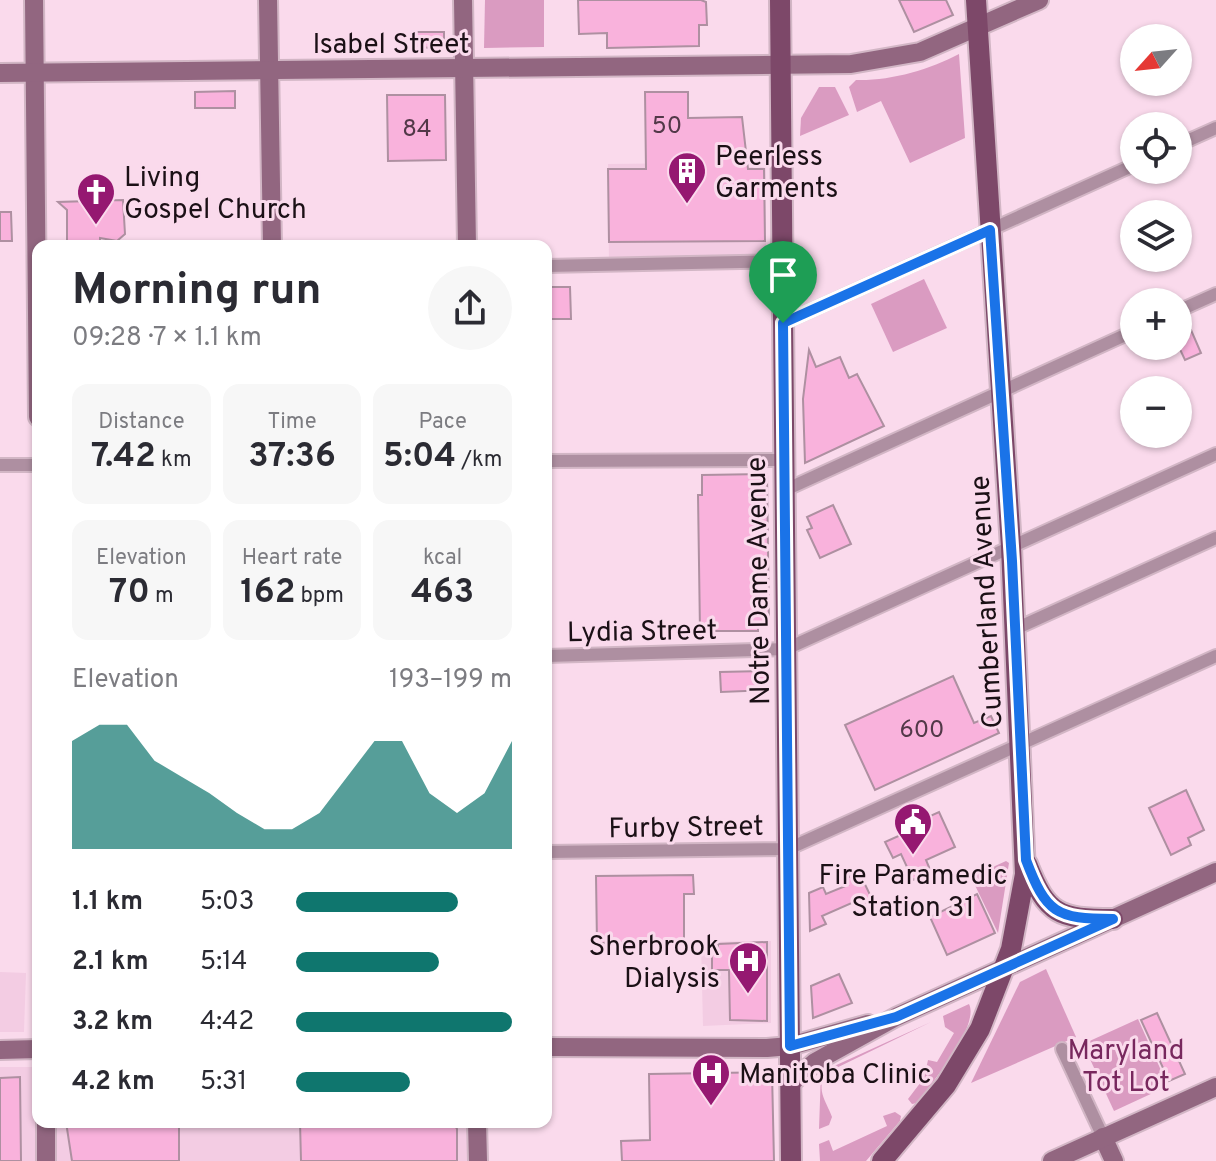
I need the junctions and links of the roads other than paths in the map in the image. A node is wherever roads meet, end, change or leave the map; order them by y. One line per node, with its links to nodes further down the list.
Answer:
1 (34, 0): 12 (main road)
2 (268, 0): 10 (main road)
3 (463, 0): 9 (main road)
4 (780, 0): 8 (main road, Notre Dame Avenue)
5 (976, 0): 7 (main road, Cumberland Avenue)
6 (1039, 0): 7 (main road, Isabel Street)
7 (977, 28): 8 (main road, Isabel Street); 16 (main road, Cumberland Avenue)
8 (781, 66): 9 (main road, Isabel Street); 20 (main road, Notre Dame Avenue)
9 (464, 70): 10 (main road, Isabel Street); 19 (main road)
10 (269, 72): 12 (main road, Isabel Street); 18 (main road)
11 (0, 73): 12 (main road, Isabel Street)
12 (35, 73): 17 (main road)
13 (1216, 128): 14 (street)
14 (1192, 139)
15 (1120, 171): 16 (street)
16 (990, 230): 24 (street); 26 (main road, Cumberland Avenue)
17 (37, 240)
18 (272, 240)
19 (467, 240)
20 (782, 261): 21 (street); 24 (main road, Notre Dame Avenue)
21 (552, 266)
22 (1216, 294): 23 (street)
23 (1192, 305)
24 (783, 323): 28 (main road, Notre Dame Avenue)
25 (1120, 337): 26 (street)
26 (1000, 392): 32 (street); 34 (main road, Cumberland Avenue)
27 (1216, 454): 34 (street)
28 (784, 460): 29 (street); 32 (main road, Notre Dame Avenue)
29 (552, 461)
30 (0, 465): 31 (street)
31 (32, 465)
32 (785, 490): 36 (main road, Notre Dame Avenue)
33 (1216, 538): 35 (street)
34 (1011, 547): 35 (main road, Cumberland Avenue); 36 (street)
35 (1015, 629): 39 (main road, Cumberland Avenue)
36 (786, 649): 37 (street, Lydia Street); 40 (main road, Notre Dame Avenue)
37 (552, 656)
38 (1216, 656): 39 (street, Furby Street)
39 (1021, 746): 40 (street, Furby Street); 42 (main road, Cumberland Avenue)
40 (788, 849): 41 (street, Furby Street); 47 (main road, Notre Dame Avenue)
41 (552, 852)
42 (1026, 860): 44 (main road); 45 (main road, Cumberland Avenue)
43 (1216, 872): 44 (main road)
44 (1113, 919): 45 (main road)
45 (1005, 967): 46 (main road); 60 (main road, Cumberland Avenue)
46 (896, 1017): 47 (main road); 52 (main road)
47 (790, 1046): 48 (main road); 52 (main road, Notre Dame Avenue)
48 (552, 1047)
49 (32, 1049): 51 (main road)
50 (1062, 1049): 56 (street)
51 (0, 1050)
52 (791, 1083): 57 (main road, Notre Dame Avenue)
53 (1216, 1087): 56 (main road)
54 (46, 1128): 58 (main road)
55 (477, 1128): 59 (main road)
56 (1103, 1137): 61 (main road); 62 (main road)
57 (792, 1158)
58 (46, 1161)
59 (478, 1161)
60 (882, 1161)
61 (1052, 1161)
62 (1114, 1161)

